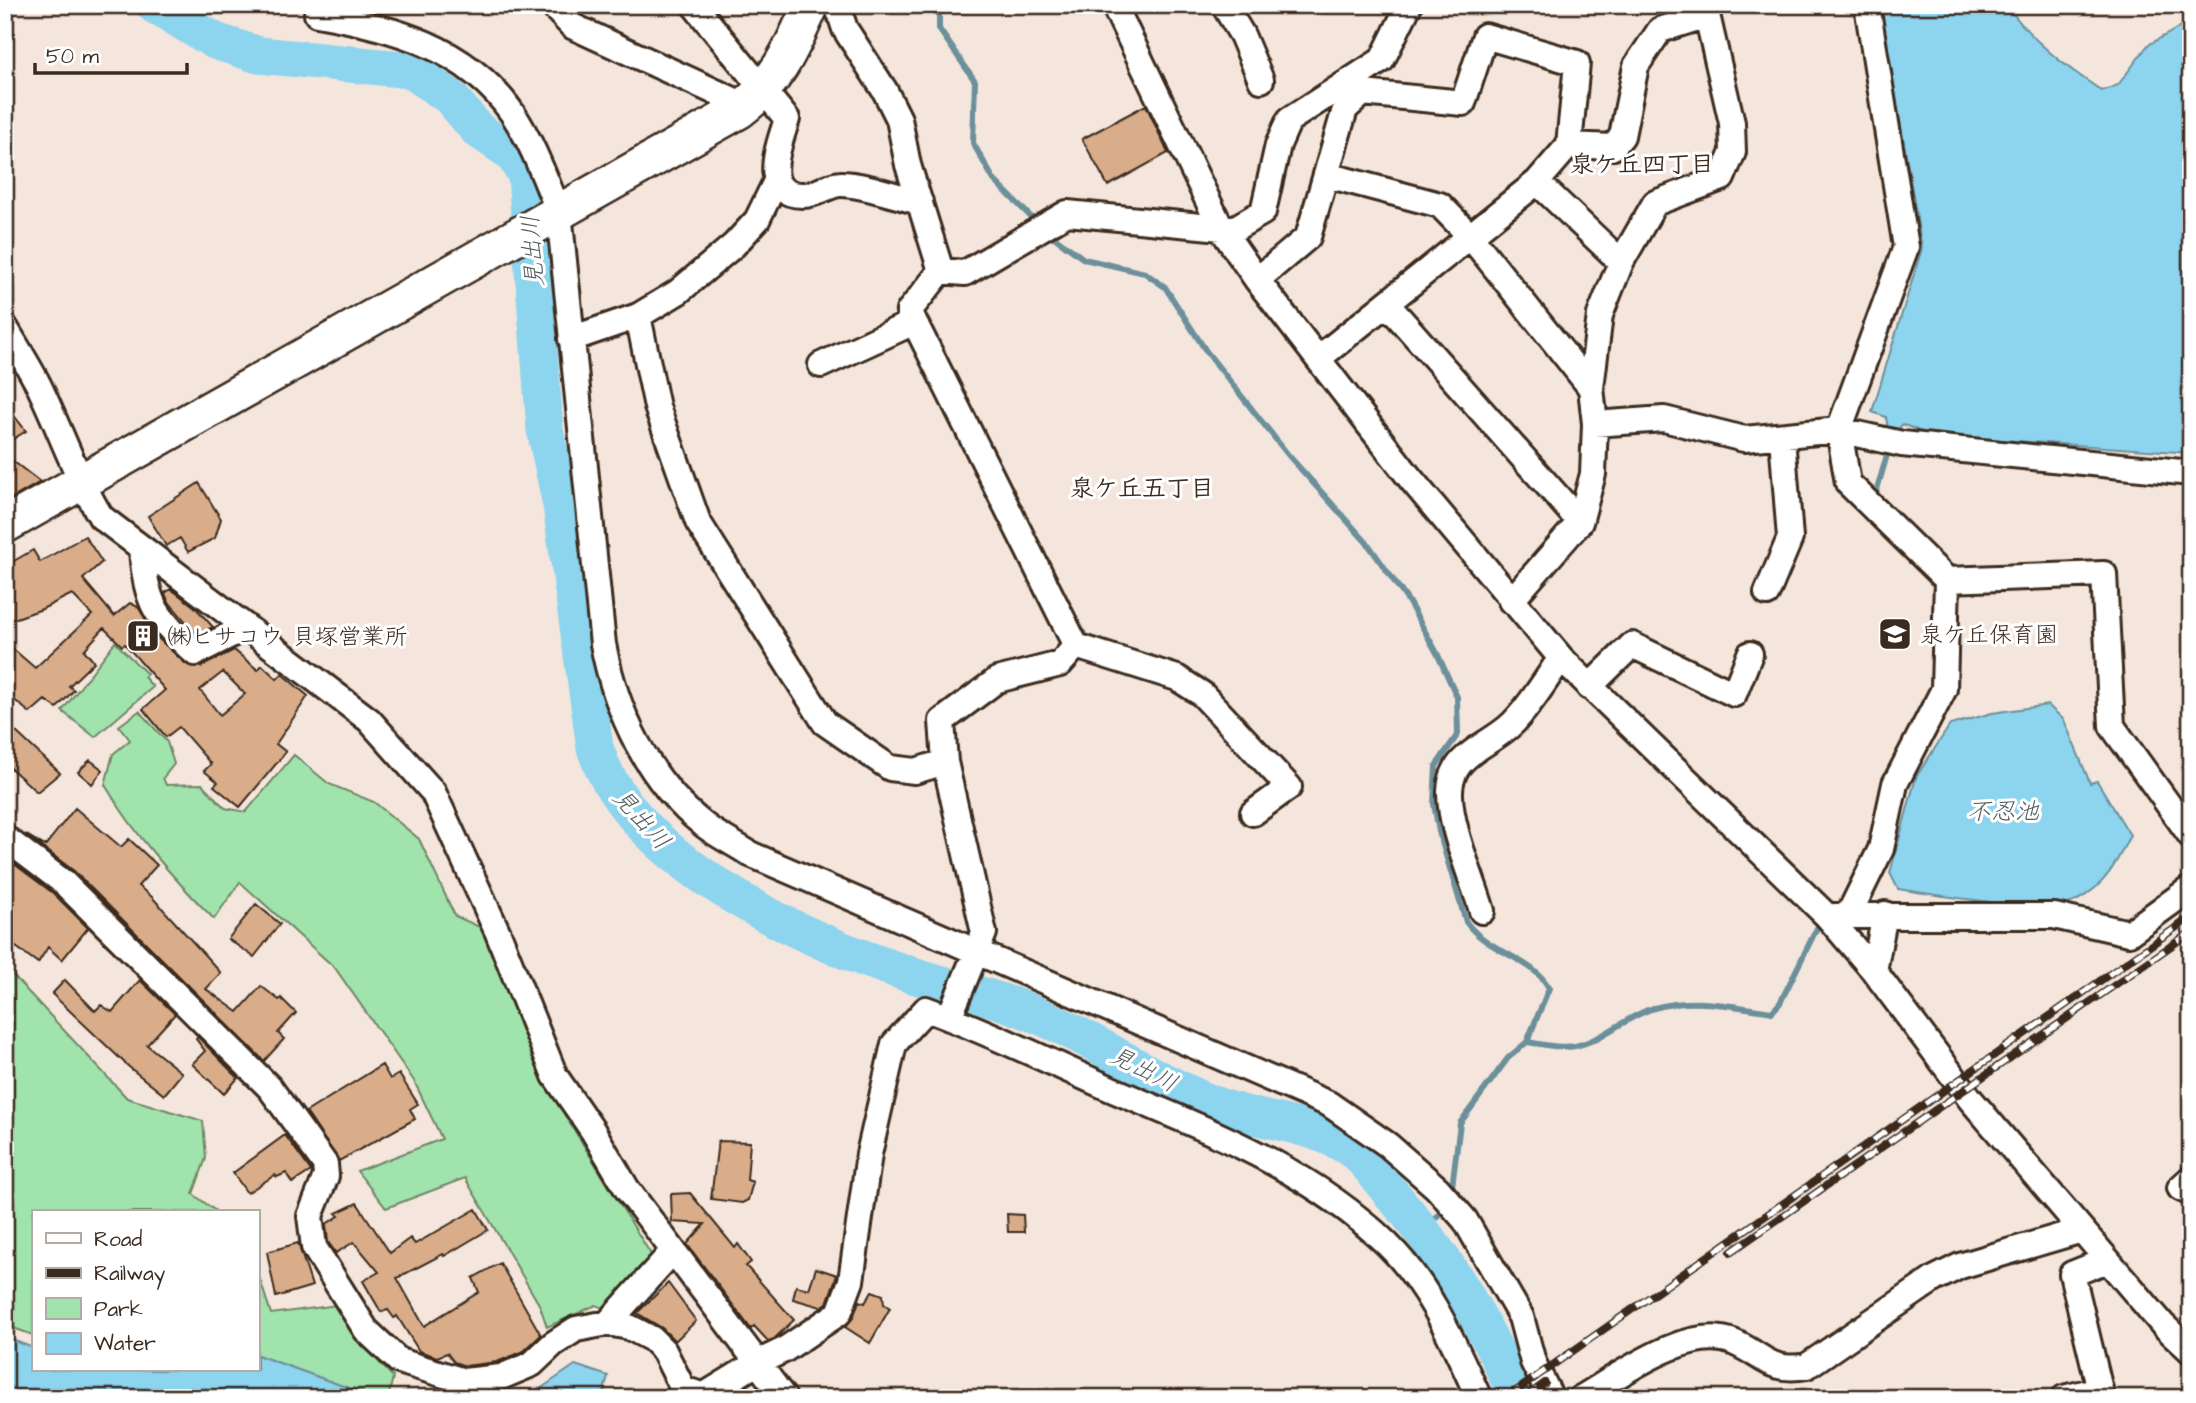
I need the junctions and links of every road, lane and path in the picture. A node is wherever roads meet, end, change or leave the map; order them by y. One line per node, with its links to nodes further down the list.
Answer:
1 (552, 5): 12 (street)
2 (694, 5): 12 (street)
3 (811, 5): 12 (street)
4 (837, 5): 17 (street)
5 (1224, 5): 11 (street)
6 (1409, 5): 19 (street)
7 (1867, 5): 33 (street)
8 (1116, 6): 19 (street)
9 (1709, 10): 13 (street); 21 (street)
10 (317, 14): 18 (street)
11 (1261, 80)
12 (755, 99): 15 (street); 18 (street)
13 (1569, 145): 14 (street); 16 (street)
14 (1327, 175): 20 (street); 23 (street)
15 (776, 181): 17 (street); 25 (street)
16 (1538, 182): 20 (street); 21 (street)
17 (920, 202): 22 (street)
18 (559, 212): 28 (street); 36 (street)
19 (1223, 231): 22 (street); 23 (street)
20 (1471, 237): 24 (street); 31 (street)
21 (1620, 262): 31 (street)
22 (941, 271): 26 (street)
23 (1257, 280): 29 (street)
24 (1387, 304): 29 (street); 37 (street)
25 (638, 316): 28 (street); 48 (street)
26 (914, 322): 30 (street); 44 (street)
27 (5, 327): 36 (street)
28 (571, 339): 56 (street)
29 (1319, 358): 42 (street)
30 (821, 365)
31 (1591, 388): 32 (street)
32 (1595, 424): 34 (street); 37 (street)
33 (1839, 430): 34 (street); 35 (street); 40 (street)
34 (1782, 437): 41 (street)
35 (2191, 473)
36 (80, 482): 38 (street); 39 (street)
37 (1580, 522): 42 (street)
38 (5, 526)
39 (142, 549): 43 (street); 43 (street)
40 (1947, 580): 50 (street); 55 (street)
41 (1767, 593)
42 (1511, 601): 46 (street)
43 (244, 628): 62 (street)
44 (1076, 646): 48 (street); 49 (street)
45 (1750, 654): 47 (street)
46 (1561, 658): 47 (street); 53 (street)
47 (1589, 687): 55 (street)
48 (945, 762): 56 (street)
49 (1253, 813)
50 (2191, 836)
51 (5, 838): 64 (street)
52 (2191, 888): 54 (street)
53 (1482, 911)
54 (1885, 914): 55 (street); 57 (street)
55 (1838, 916): 57 (street)
56 (978, 951): 58 (street); 71 (street)
57 (1874, 971): 61 (street)
58 (949, 1018): 66 (street); 70 (street)
59 (2191, 1178): 60 (street)
60 (2191, 1193)
61 (2082, 1230): 63 (street); 72 (street)
62 (672, 1252): 64 (street); 66 (street)
63 (2107, 1260): 65 (street); 67 (street)
64 (608, 1323): 68 (street)
65 (2191, 1352)
66 (757, 1363): 68 (street); 69 (street)
67 (2101, 1393): 73 (street)
68 (700, 1396)
69 (784, 1398)
70 (1479, 1398)
71 (1551, 1398)
72 (1581, 1398)
73 (2064, 1398)

